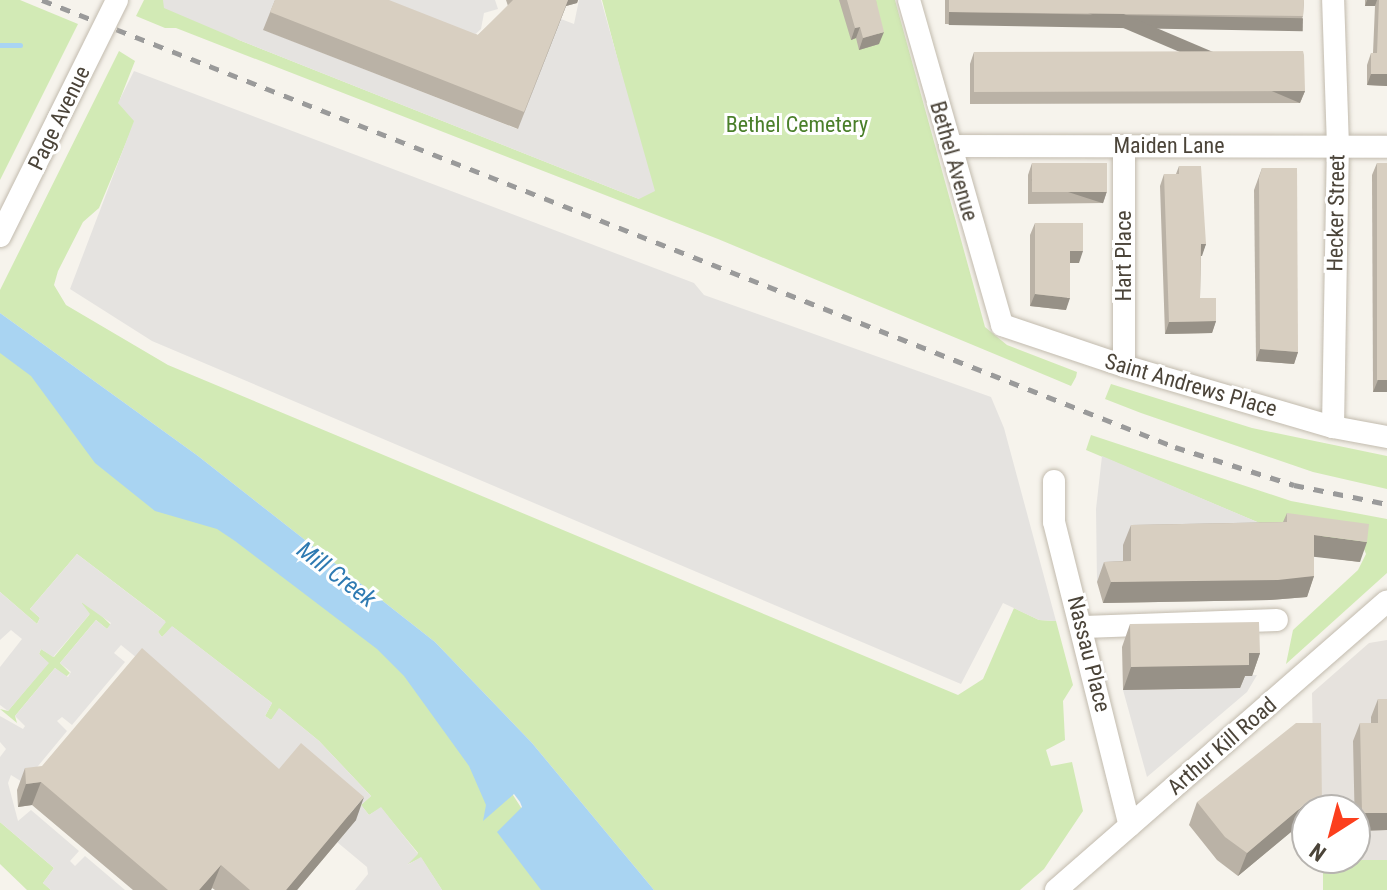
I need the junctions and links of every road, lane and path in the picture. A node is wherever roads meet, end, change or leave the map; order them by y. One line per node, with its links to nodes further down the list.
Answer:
1 (117, 0): 8 (street, Page Avenue, bridge)
2 (909, 0): 4 (street, Bethel Avenue)
3 (1333, 0): 6 (street, Hecker Street)
4 (950, 146): 5 (street, Maiden Lane); 9 (street, Bethel Avenue)
5 (1124, 146): 6 (street, Maiden Lane); 10 (street, Hart Place)
6 (1338, 147): 7 (street, Maiden Lane); 11 (street, Hecker Street)
7 (1387, 147)
8 (0, 236)
9 (999, 321): 10 (street, Saint Andrews Place)
10 (1124, 366): 11 (street, Saint Andrews Place)
11 (1333, 427): 12 (street, Saint Andrews Place)
12 (1387, 437)
13 (1054, 481): 18 (street, Nassau Place)
14 (1387, 601): 17 (street, Arthur Kill Road)
15 (1277, 620): 18 (street)
16 (1387, 621): 17 (street)
17 (1364, 622): 19 (street, Arthur Kill Road)
18 (1084, 627): 19 (street, Nassau Place)
19 (1130, 826): 20 (street, Arthur Kill Road)
20 (1056, 890)

